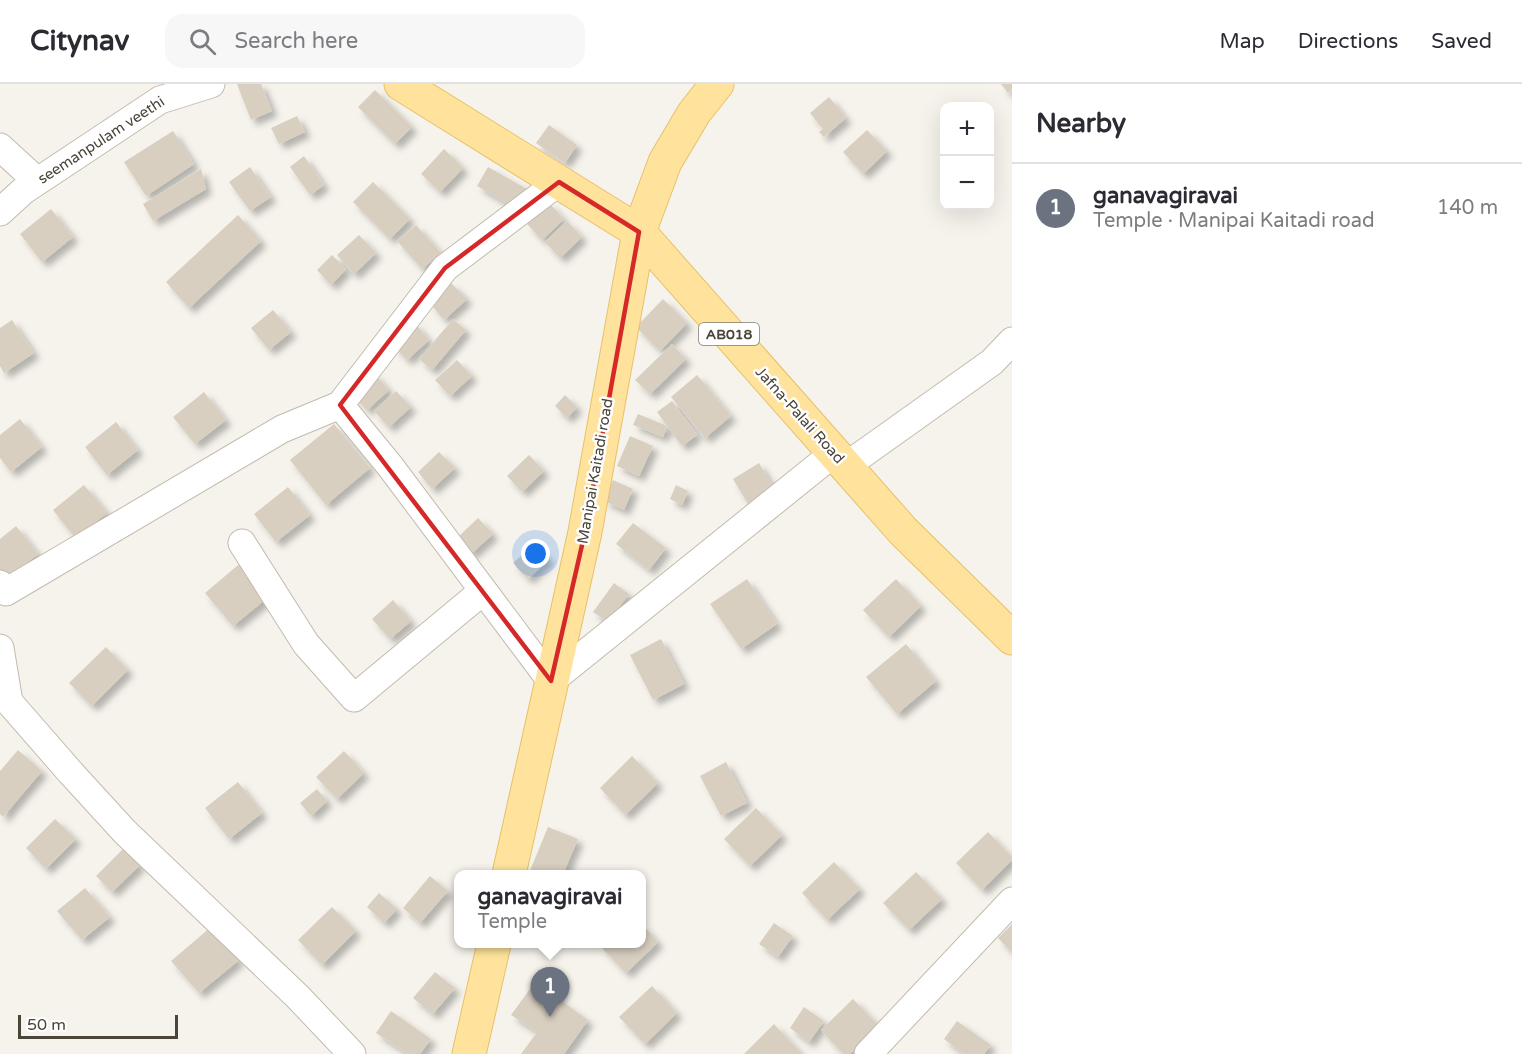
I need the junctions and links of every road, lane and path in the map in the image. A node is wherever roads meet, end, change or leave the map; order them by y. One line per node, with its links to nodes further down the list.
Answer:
1 (211, 84): 5 (street, seemanpulam veethi)
2 (401, 84): 6 (main road, Jafna-Palali Road / AB018)
3 (717, 84): 8 (main road, Manipai Kaitadi road)
4 (0, 147): 5 (street)
5 (37, 181): 7 (street, seemanpulam veethi)
6 (559, 182): 8 (main road, Jafna-Palali Road / AB018); 10 (street)
7 (0, 212)
8 (639, 232): 11 (main road, Jafna-Palali Road / AB018); 17 (main road, Manipai Kaitadi road)
9 (1012, 341): 11 (street)
10 (340, 405): 13 (street); 14 (street)
11 (840, 459): 15 (main road, Jafna-Palali Road / AB018); 17 (street)
12 (242, 543): 14 (street)
13 (0, 584)
14 (483, 591): 17 (street)
15 (1012, 638)
16 (0, 648): 21 (street)
17 (551, 681): 18 (main road, Manipai Kaitadi road)
18 (510, 870)
19 (1012, 901): 23 (street)
20 (493, 948): 22 (main road)
21 (352, 1054)
22 (469, 1054)
23 (868, 1054)

